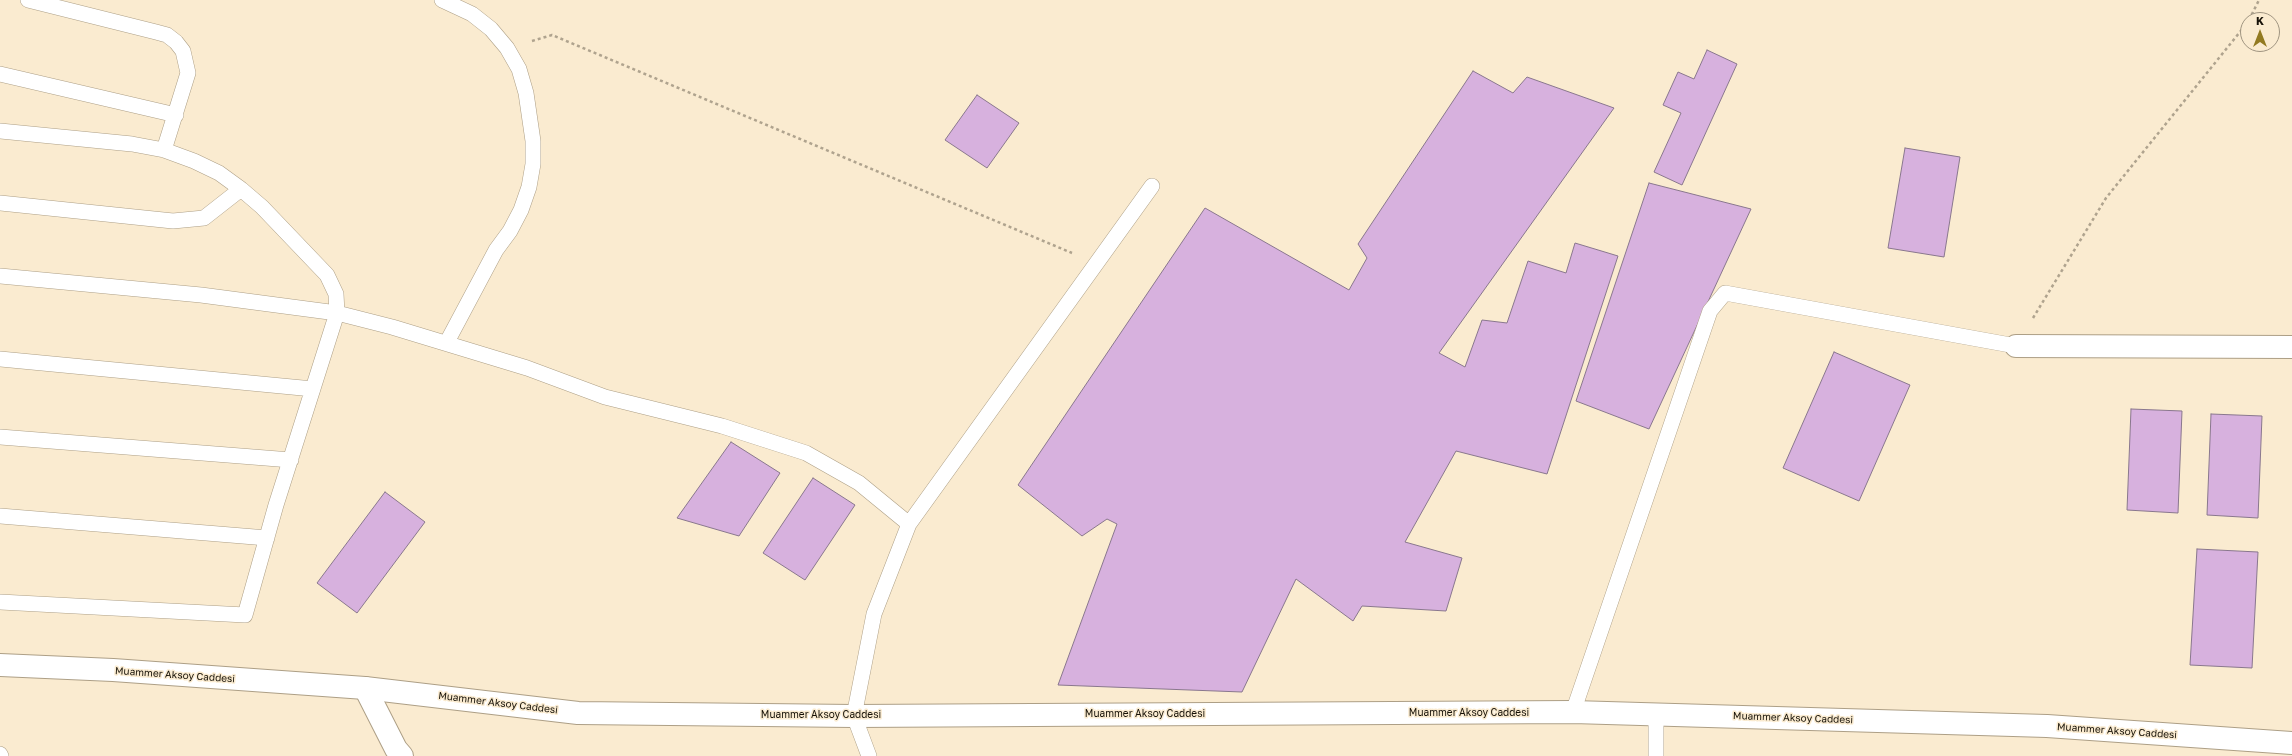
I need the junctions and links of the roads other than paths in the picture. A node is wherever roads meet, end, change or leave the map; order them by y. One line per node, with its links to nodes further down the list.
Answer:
1 (28, 0): 4 (lane)
2 (442, 0): 12 (lane)
3 (0, 74): 4 (lane)
4 (176, 115): 6 (lane)
5 (0, 131): 6 (lane)
6 (164, 150): 8 (lane)
7 (1152, 186): 20 (lane)
8 (241, 189): 9 (lane); 11 (lane)
9 (0, 203)
10 (0, 276): 11 (lane)
11 (337, 314): 12 (lane); 16 (lane)
12 (447, 342): 20 (lane)
13 (2016, 346): 14 (street); 25 (lane)
14 (2292, 347)
15 (0, 359): 16 (lane)
16 (313, 389): 18 (lane)
17 (0, 437): 18 (lane)
18 (291, 460): 21 (lane)
19 (0, 516): 21 (lane)
20 (909, 524): 27 (lane)
21 (267, 538): 22 (lane)
22 (0, 602)
23 (0, 665): 24 (street, Muammer Aksoy Caddesi)
24 (364, 688): 27 (street, Muammer Aksoy Caddesi); 29 (street)
25 (1573, 712): 26 (street, Muammer Aksoy Caddesi); 27 (street, Muammer Aksoy Caddesi)
26 (1656, 714): 28 (street, Muammer Aksoy Caddesi); 31 (lane)
27 (854, 716): 30 (lane)
28 (2292, 743)
29 (402, 756)
30 (869, 756)
31 (1656, 756)

